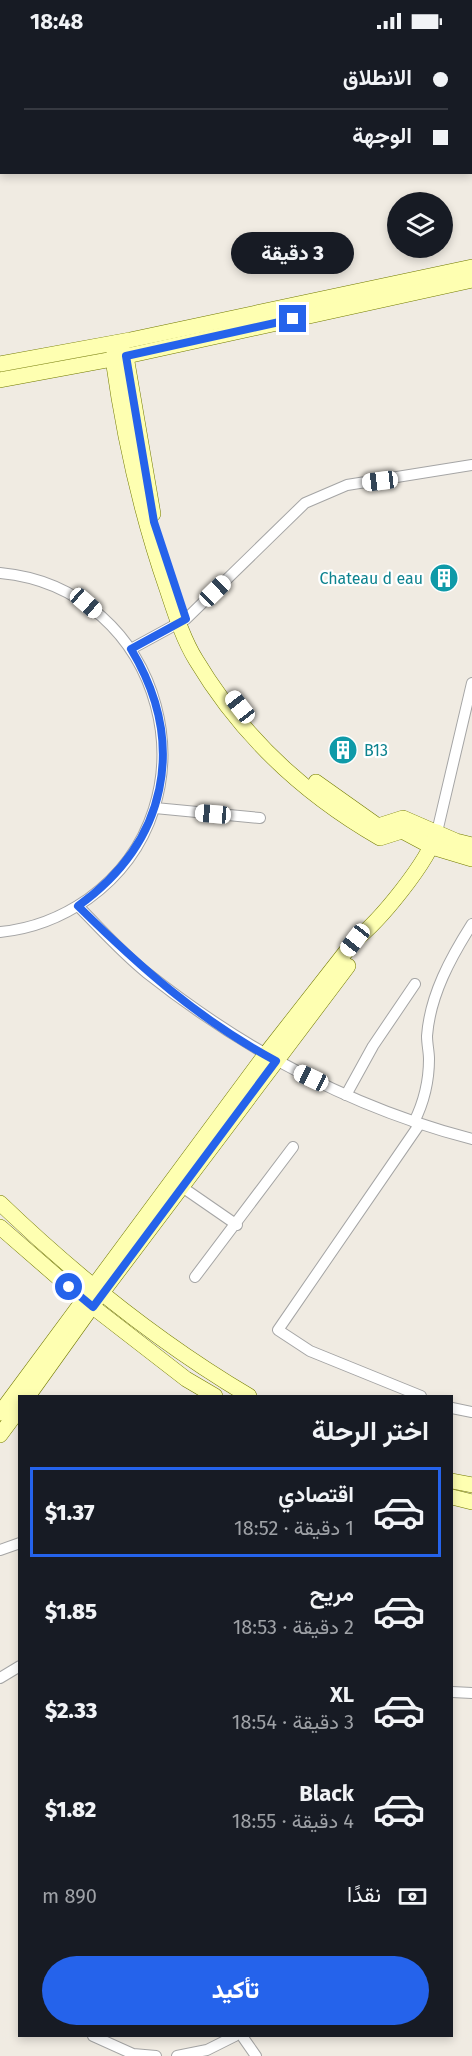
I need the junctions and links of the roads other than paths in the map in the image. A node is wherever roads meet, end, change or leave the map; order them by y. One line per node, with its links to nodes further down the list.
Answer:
1 (472, 267): 3 (main road)
2 (472, 280): 4 (main road)
3 (116, 343): 4 (main road); 5 (main road)
4 (119, 358): 6 (main road); 9 (main road)
5 (0, 364)
6 (0, 380)
7 (472, 465): 9 (street)
8 (0, 573): 10 (street)
9 (182, 622): 10 (street); 14 (main road); 16 (main road)
10 (131, 649): 12 (street)
11 (472, 683): 14 (street)
12 (155, 808): 13 (street); 18 (street)
13 (260, 818)
14 (436, 832): 15 (main road); 16 (main road)
15 (472, 845)
16 (432, 847): 17 (main road); 22 (main road)
17 (472, 859)
18 (78, 906): 20 (street); 22 (street)
19 (472, 924): 24 (street)
20 (0, 932)
21 (415, 984): 23 (street)
22 (270, 1058): 23 (street); 27 (main road); 32 (main road)
23 (346, 1095): 24 (street)
24 (417, 1124): 25 (street); 36 (street)
25 (472, 1139)
26 (293, 1147): 29 (street)
27 (182, 1187): 29 (street); 32 (main road)
28 (0, 1203): 32 (main road)
29 (237, 1225): 31 (street)
30 (0, 1227): 32 (main road)
31 (195, 1277)
32 (92, 1297): 33 (main road); 34 (main road); 35 (main road); 40 (main road)
33 (29, 1395)
34 (213, 1395)
35 (247, 1395)
36 (420, 1395)
37 (453, 1407): 39 (street)
38 (18, 1411): 41 (main road)
39 (472, 1412)
40 (0, 1413)
41 (0, 1434)
42 (453, 1481): 43 (main road)
43 (472, 1485)
44 (453, 1497): 45 (main road)
45 (472, 1502)
46 (18, 1544): 47 (street)
47 (0, 1550)
48 (18, 1667): 49 (street)
49 (0, 1678)
50 (453, 1692): 51 (street)
51 (472, 1693)
52 (95, 2037): 55 (street)
53 (233, 2037): 56 (street)
54 (243, 2037): 57 (street)
55 (156, 2056)
56 (177, 2056)
57 (256, 2056)

